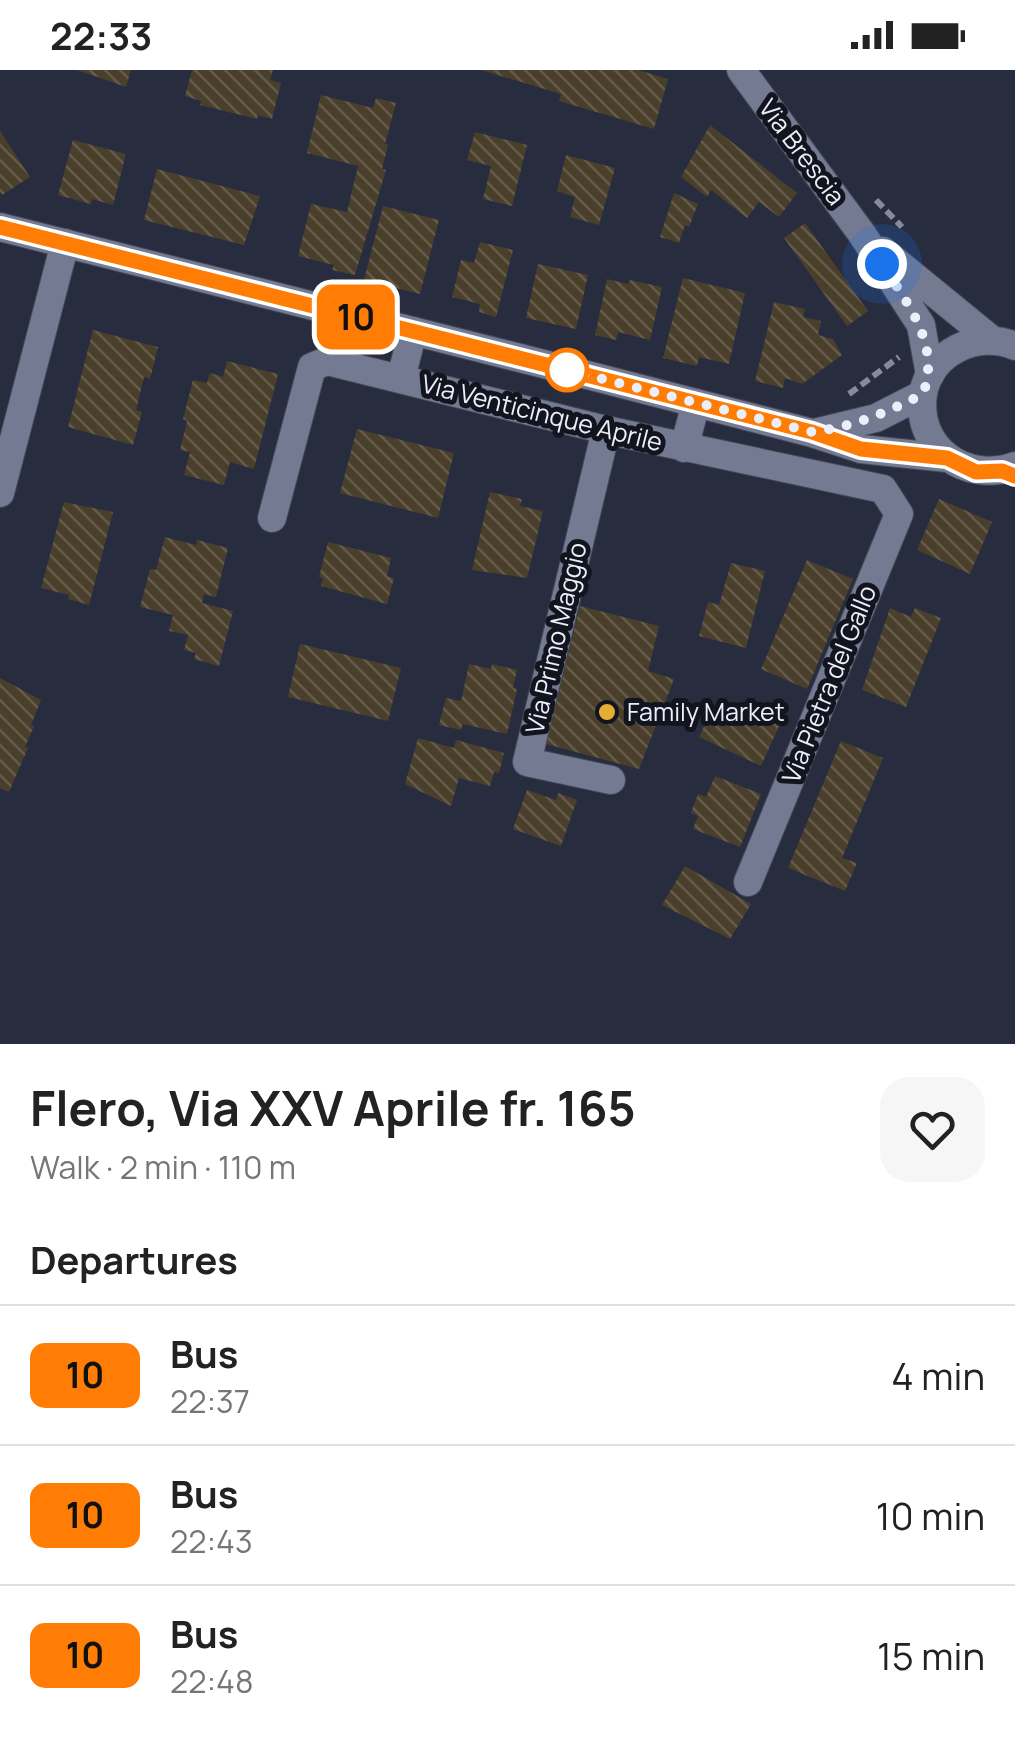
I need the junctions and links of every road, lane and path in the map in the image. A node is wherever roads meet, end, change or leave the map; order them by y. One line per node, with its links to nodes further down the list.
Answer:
1 (741, 70): 4 (street, Via Brescia)
2 (872, 194): 5 (path)
3 (0, 227): 6 (street, Via Venticinque Aprile)
4 (862, 234): 8 (street, Via Brescia); 11 (street, Via Brescia)
5 (911, 237)
6 (66, 244): 7 (street, Via Venticinque Aprile); 20 (street)
7 (413, 331): 10 (street, Via Venticinque Aprile); 13 (street, Via Venticinque Aprile)
8 (1004, 343): 11 (street, Via Venticinque Aprile)
9 (909, 350): 12 (path)
10 (401, 378): 14 (street, Via Venticinque Aprile); 21 (street, Via Venticinque Aprile)
11 (927, 385): 15 (street, Via Venticinque Aprile); 17 (street, Via Brescia)
12 (841, 400)
13 (696, 403): 15 (street, Via Venticinque Aprile); 16 (street, Via Venticinque Aprile)
14 (606, 430): 16 (street, Via Venticinque Aprile); 22 (street, Via Primo Maggio)
15 (812, 432): 17 (street, Via Venticinque Aprile)
16 (684, 448): 19 (street, Via Venticinque Aprile)
17 (947, 458): 18 (street, Via Venticinque Aprile)
18 (1011, 471)
19 (883, 489): 23 (street, Via Pietra del Gallo)
20 (0, 493)
21 (272, 518)
22 (611, 780)
23 (748, 882)

